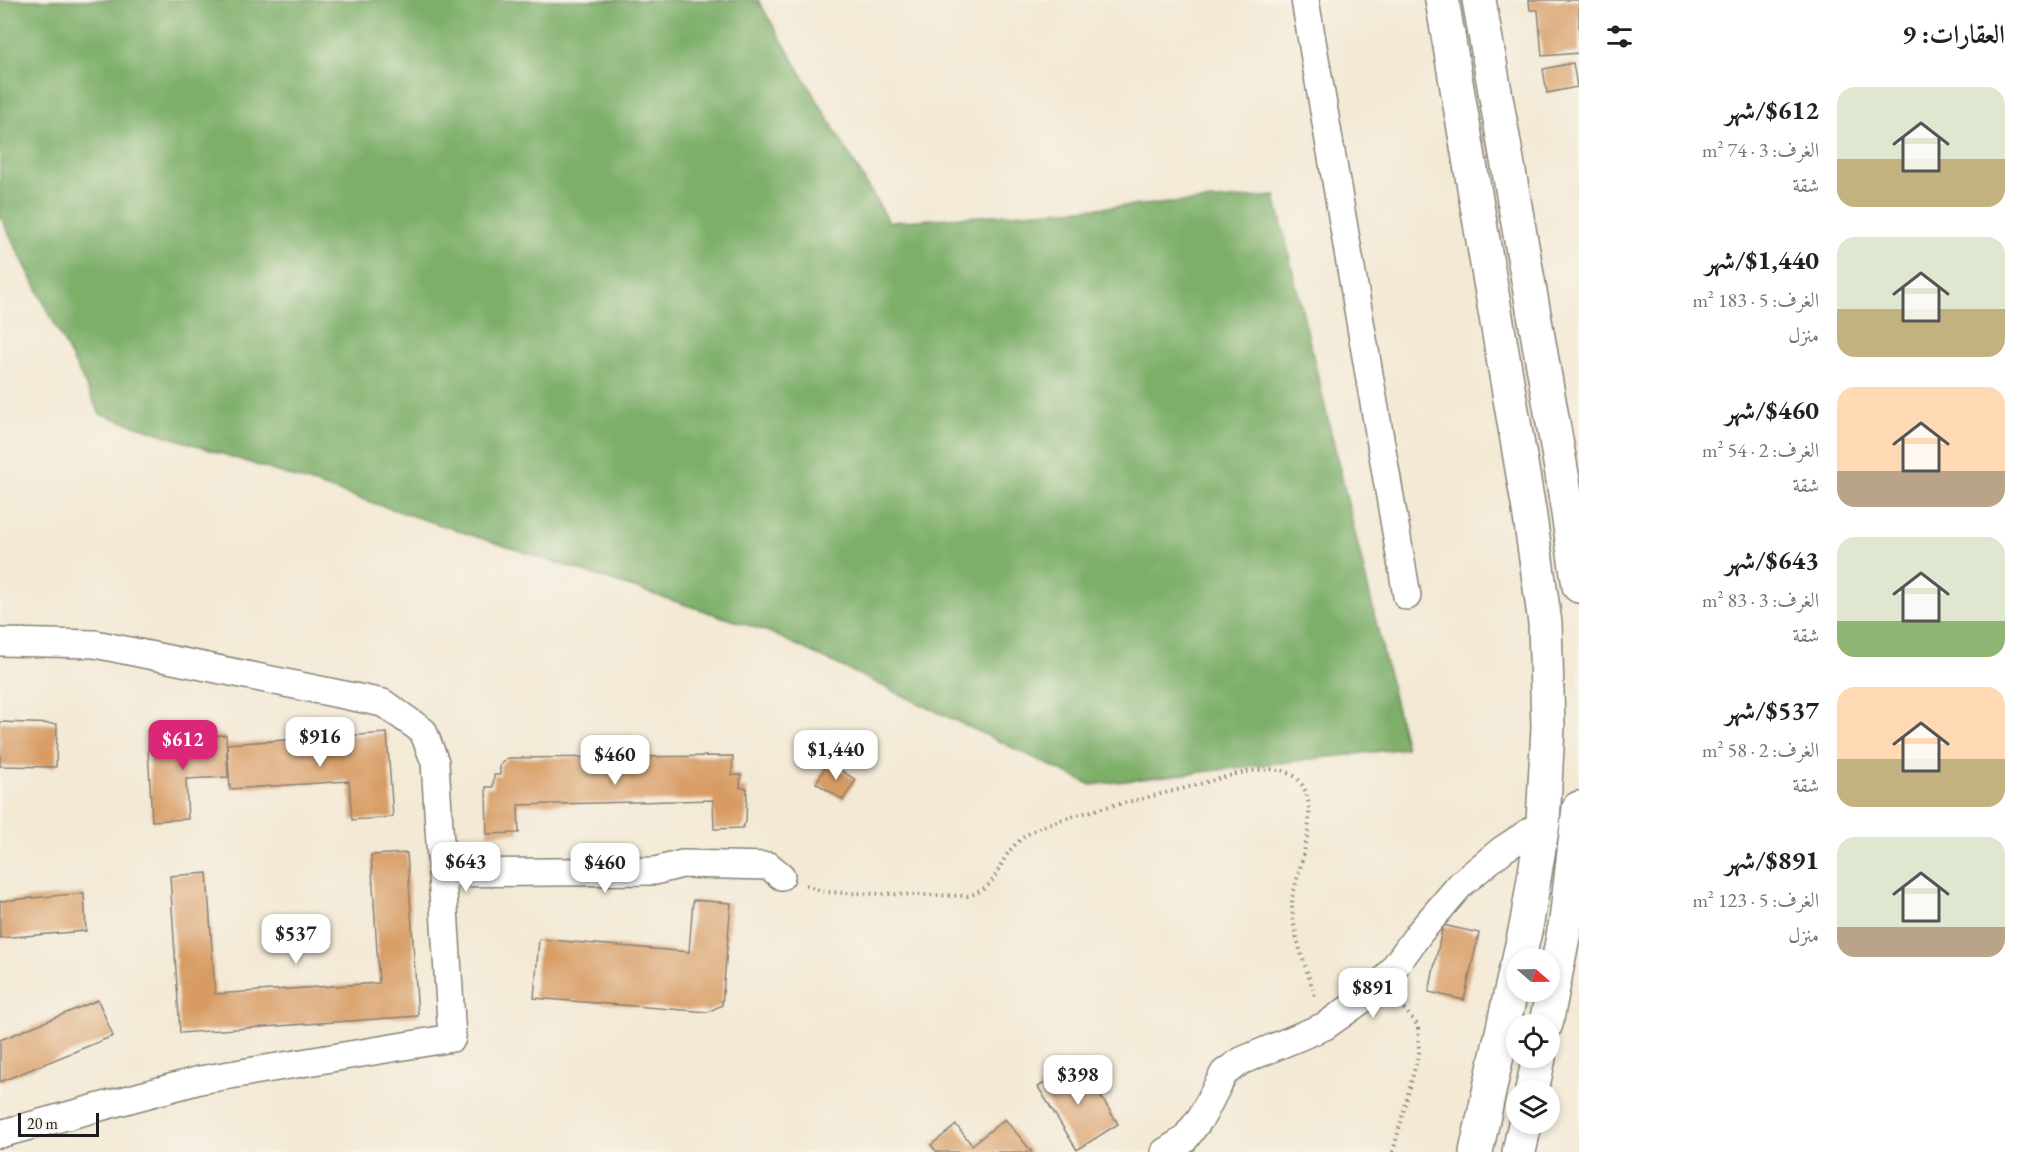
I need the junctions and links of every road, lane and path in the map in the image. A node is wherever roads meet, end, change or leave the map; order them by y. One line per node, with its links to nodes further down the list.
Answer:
1 (1305, 0): 5 (street)
2 (1442, 0): 8 (main road)
3 (1479, 0): 4 (main road)
4 (1579, 586)
5 (1407, 596)
6 (0, 642): 9 (street)
7 (1579, 808): 14 (main road)
8 (1543, 823): 11 (main road); 12 (street)
9 (442, 873): 10 (street); 16 (street)
10 (781, 876): 15 (path)
11 (1521, 948)
12 (1380, 987): 15 (street); 19 (path)
13 (1509, 1002): 20 (main road)
14 (1548, 1014)
15 (1325, 1026): 18 (street)
16 (0, 1134)
17 (1523, 1134): 21 (main road)
18 (1165, 1152)
19 (1394, 1152)
20 (1476, 1152)
21 (1519, 1152)

